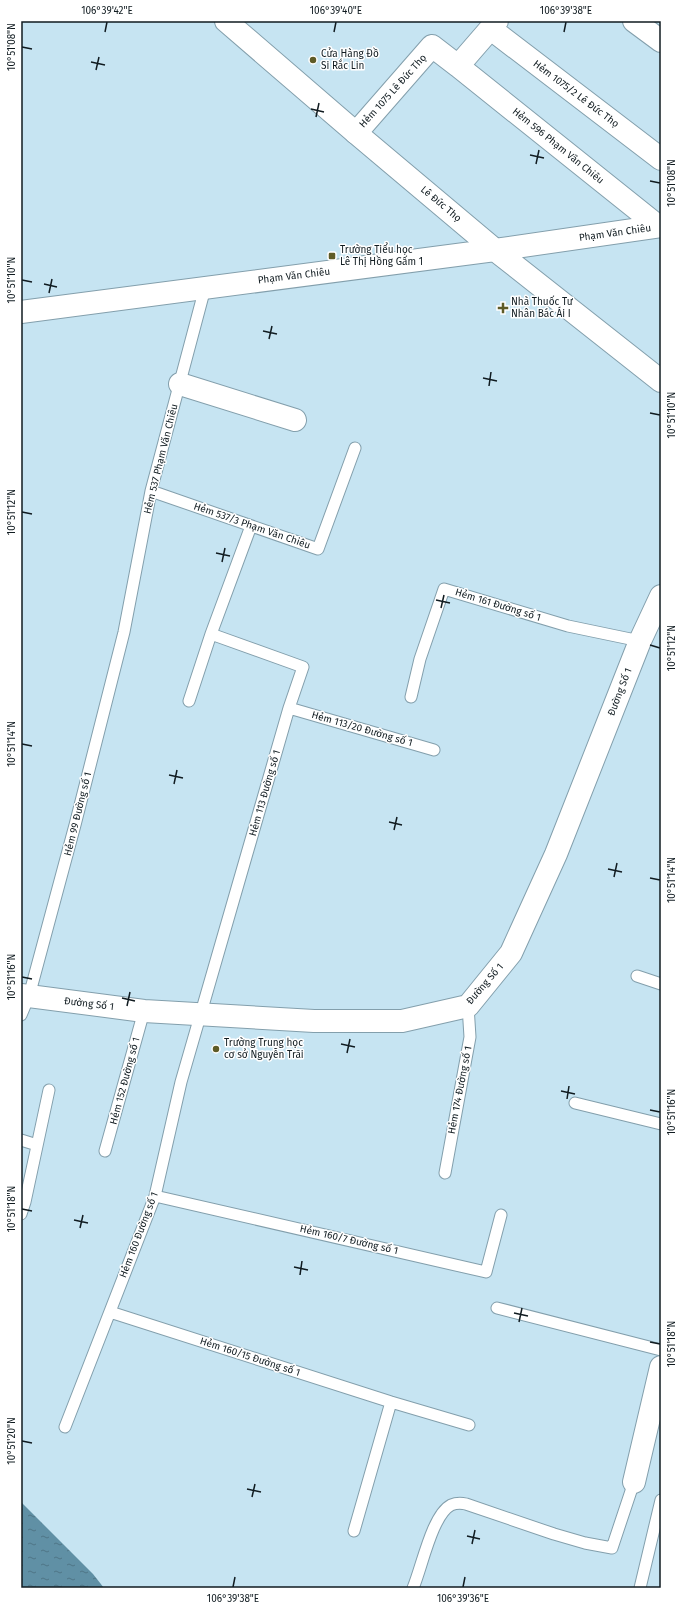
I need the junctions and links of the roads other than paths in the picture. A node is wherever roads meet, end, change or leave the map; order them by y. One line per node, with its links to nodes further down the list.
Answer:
1 (226, 21): 6 (street, Lê Đức Thọ)
2 (634, 21): 4 (street)
3 (494, 25): 5 (street); 7 (street, Hẻm 1075/2 Lê Đức Thọ)
4 (661, 41)
5 (458, 66): 6 (street, Hẻm 1075 Lê Đức Thọ); 8 (street, Hẻm 596 Phạm Văn Chiêu)
6 (356, 133): 9 (street, Lê Đức Thọ)
7 (661, 159)
8 (659, 226): 9 (street, Phạm Văn Chiêu)
9 (495, 250): 10 (street, Phạm Văn Chiêu); 12 (street, Lê Đức Thọ)
10 (205, 288): 11 (street, Phạm Văn Chiêu); 13 (lane, Hẻm 537 Phạm Văn Chiêu)
11 (21, 312)
12 (661, 380)
13 (180, 384): 14 (street); 16 (lane, Hẻm 537 Phạm Văn Chiêu)
14 (295, 420)
15 (355, 448): 17 (lane, Hẻm 537/3 Phạm Văn Chiêu)
16 (151, 491): 17 (lane, Hẻm 537/3 Phạm Văn Chiêu); 19 (lane, Hẻm 537 Phạm Văn Chiêu)
17 (251, 526): 20 (lane)
18 (661, 596): 21 (street, Đường Số 1)
19 (124, 632): 28 (lane, Hẻm 99 Đường số 1)
20 (211, 634): 23 (lane); 24 (lane, Hẻm 113 Đường số 1)
21 (640, 641): 22 (lane, Hẻm 161 Đường số 1); 29 (street, Đường Số 1)
22 (411, 697)
23 (189, 702)
24 (289, 708): 25 (lane, Hẻm 113/20 Đường số 1); 31 (lane, Hẻm 113 Đường số 1)
25 (434, 750)
26 (637, 976): 27 (lane)
27 (661, 984)
28 (24, 1002): 30 (street, Đường Số 1)
29 (468, 1006): 31 (street, Đường Số 1); 38 (lane, Hẻm 174 Đường số 1)
30 (144, 1010): 31 (street, Đường Số 1); 37 (lane, Hẻm 152 Đường số 1)
31 (202, 1014): 39 (lane, Hẻm 160 Đường số 1)
32 (49, 1090): 36 (lane)
33 (575, 1103): 34 (lane)
34 (661, 1124)
35 (21, 1140): 36 (lane)
36 (37, 1145): 40 (lane)
37 (106, 1151)
38 (445, 1173)
39 (155, 1196): 42 (lane, Hẻm 160/7 Đường số 1); 44 (lane, Hẻm 160 Đường số 1)
40 (23, 1201): 41 (lane)
41 (21, 1214)
42 (501, 1215)
43 (497, 1308): 45 (lane)
44 (110, 1312): 47 (lane, Hẻm 160/15 Đường số 1); 49 (lane, Hẻm 160 Đường số 1)
45 (661, 1350)
46 (661, 1367): 50 (street)
47 (391, 1402): 48 (lane, Hẻm 160/15 Đường số 1); 52 (lane)
48 (469, 1425)
49 (65, 1426)
50 (634, 1482): 54 (lane)
51 (661, 1500): 53 (lane)
52 (354, 1531)
53 (656, 1539): 55 (lane)
54 (413, 1588)
55 (640, 1588)

